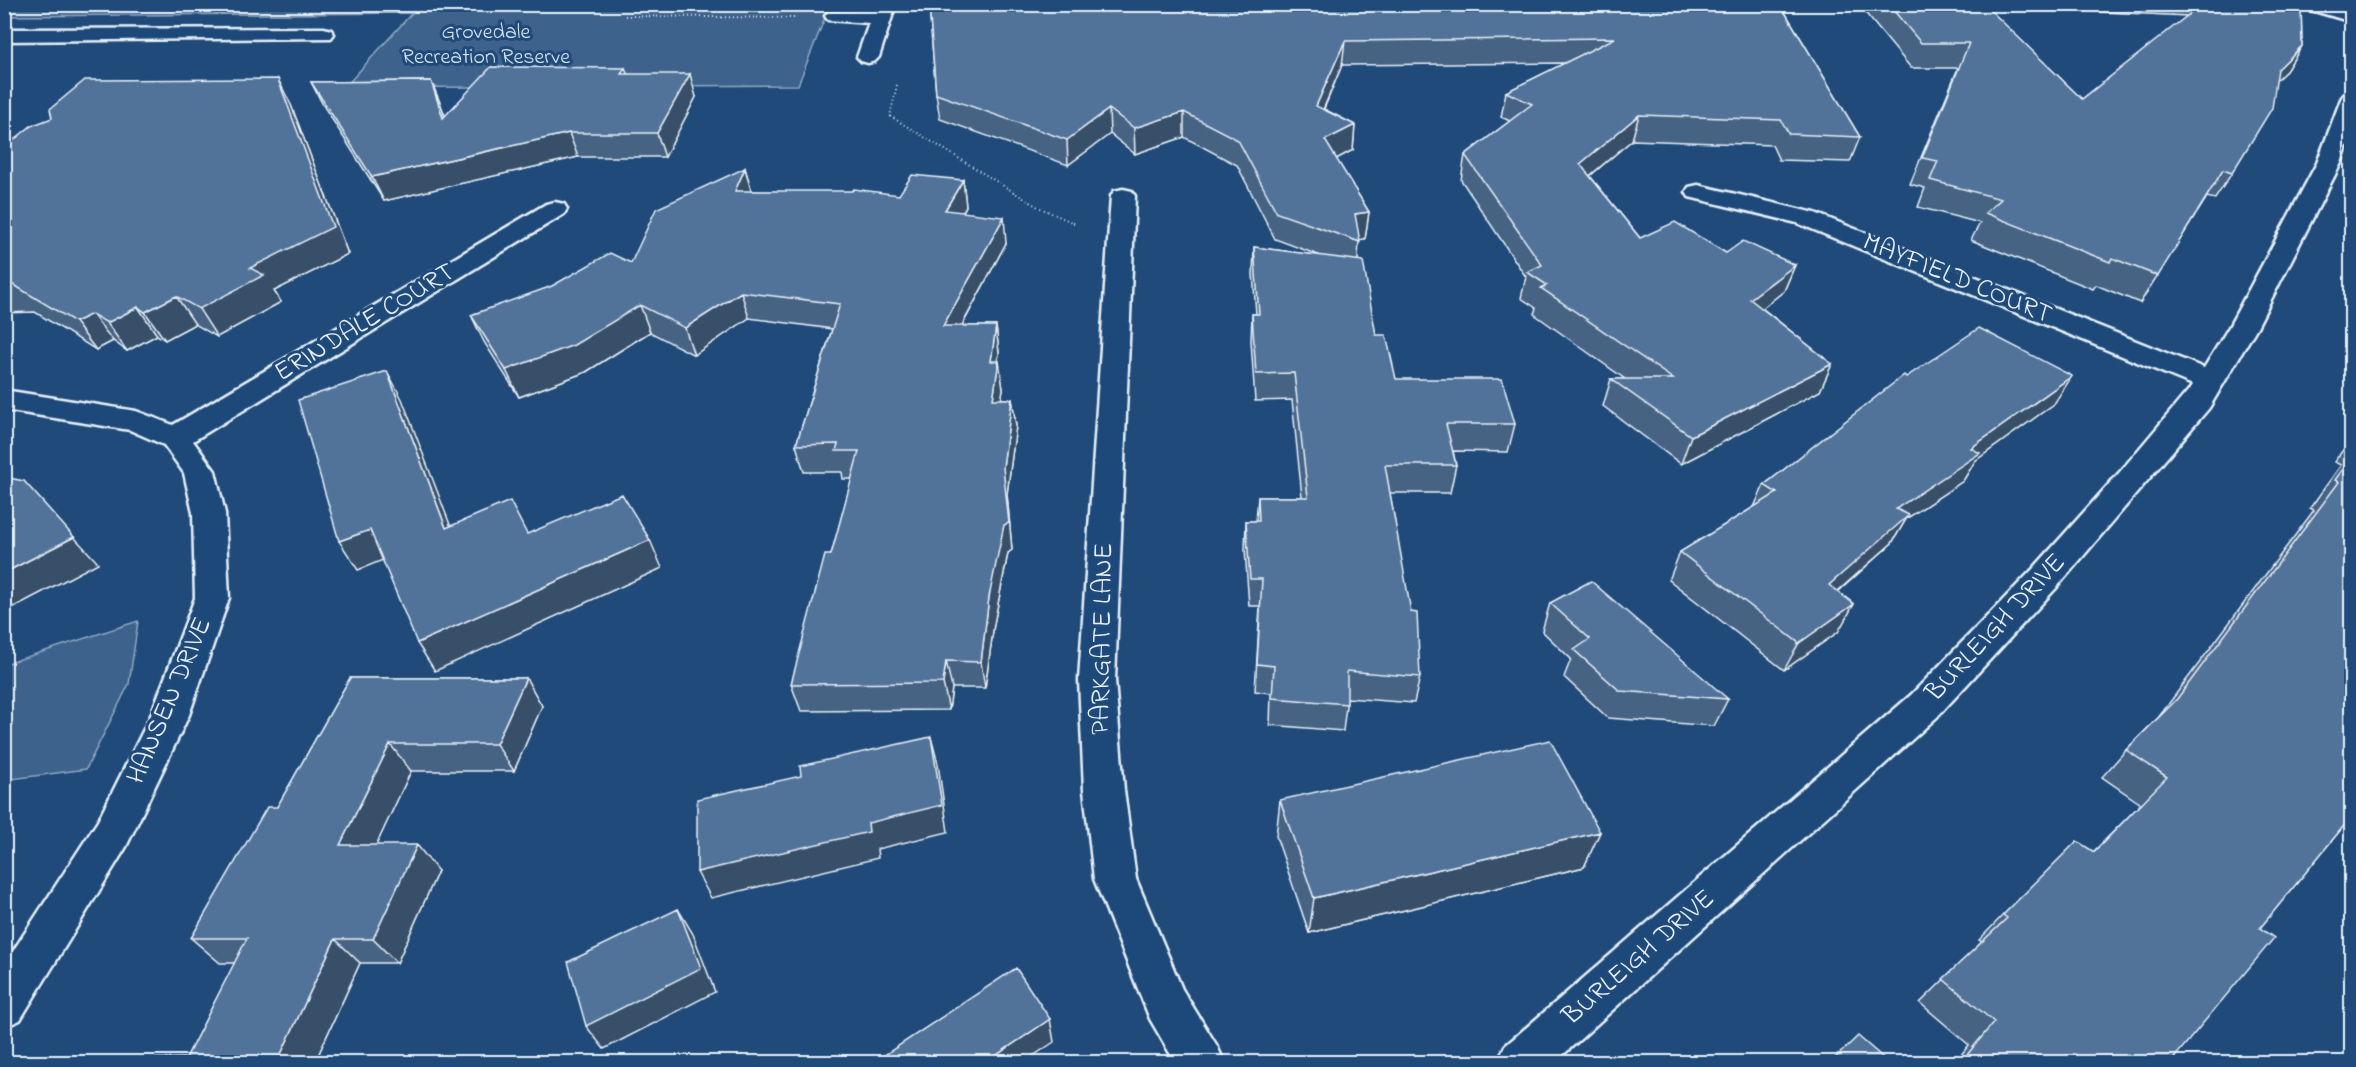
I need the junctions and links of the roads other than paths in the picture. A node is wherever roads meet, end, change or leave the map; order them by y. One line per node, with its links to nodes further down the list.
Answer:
1 (2311, 4): 4 (street)
2 (884, 11): 3 (street); 7 (street)
3 (835, 16)
4 (2352, 16)
5 (324, 34): 6 (street)
6 (4, 35)
7 (867, 57)
8 (2352, 99): 12 (street, BURLEIGH DRIVE)
9 (1698, 192): 12 (street, MAYFIELD COURT)
10 (1123, 196): 16 (street, PARKGATE LANE)
11 (555, 209): 14 (street, ERINDALE COURT)
12 (2210, 381): 17 (street, BURLEIGH DRIVE)
13 (4, 400): 14 (street)
14 (175, 438): 15 (street, HANSEN DRIVE)
15 (4, 1005)
16 (1201, 1062)
17 (1521, 1062)

